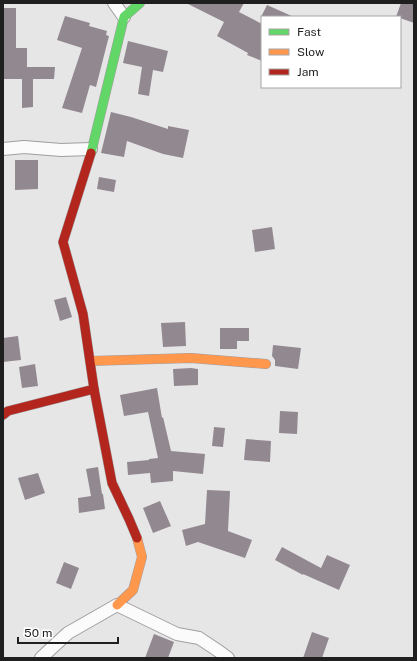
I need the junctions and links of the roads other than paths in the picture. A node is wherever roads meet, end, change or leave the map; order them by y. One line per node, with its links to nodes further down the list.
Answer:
1 (114, 3): 3 (street)
2 (140, 3): 3 (street)
3 (124, 17): 5 (street)
4 (3, 149): 5 (street)
5 (91, 149): 6 (street)
6 (90, 361): 7 (street); 8 (street)
7 (266, 364)
8 (94, 389): 9 (street); 10 (street)
9 (3, 415)
10 (117, 605): 11 (street); 12 (street)
11 (41, 658)
12 (228, 658)

